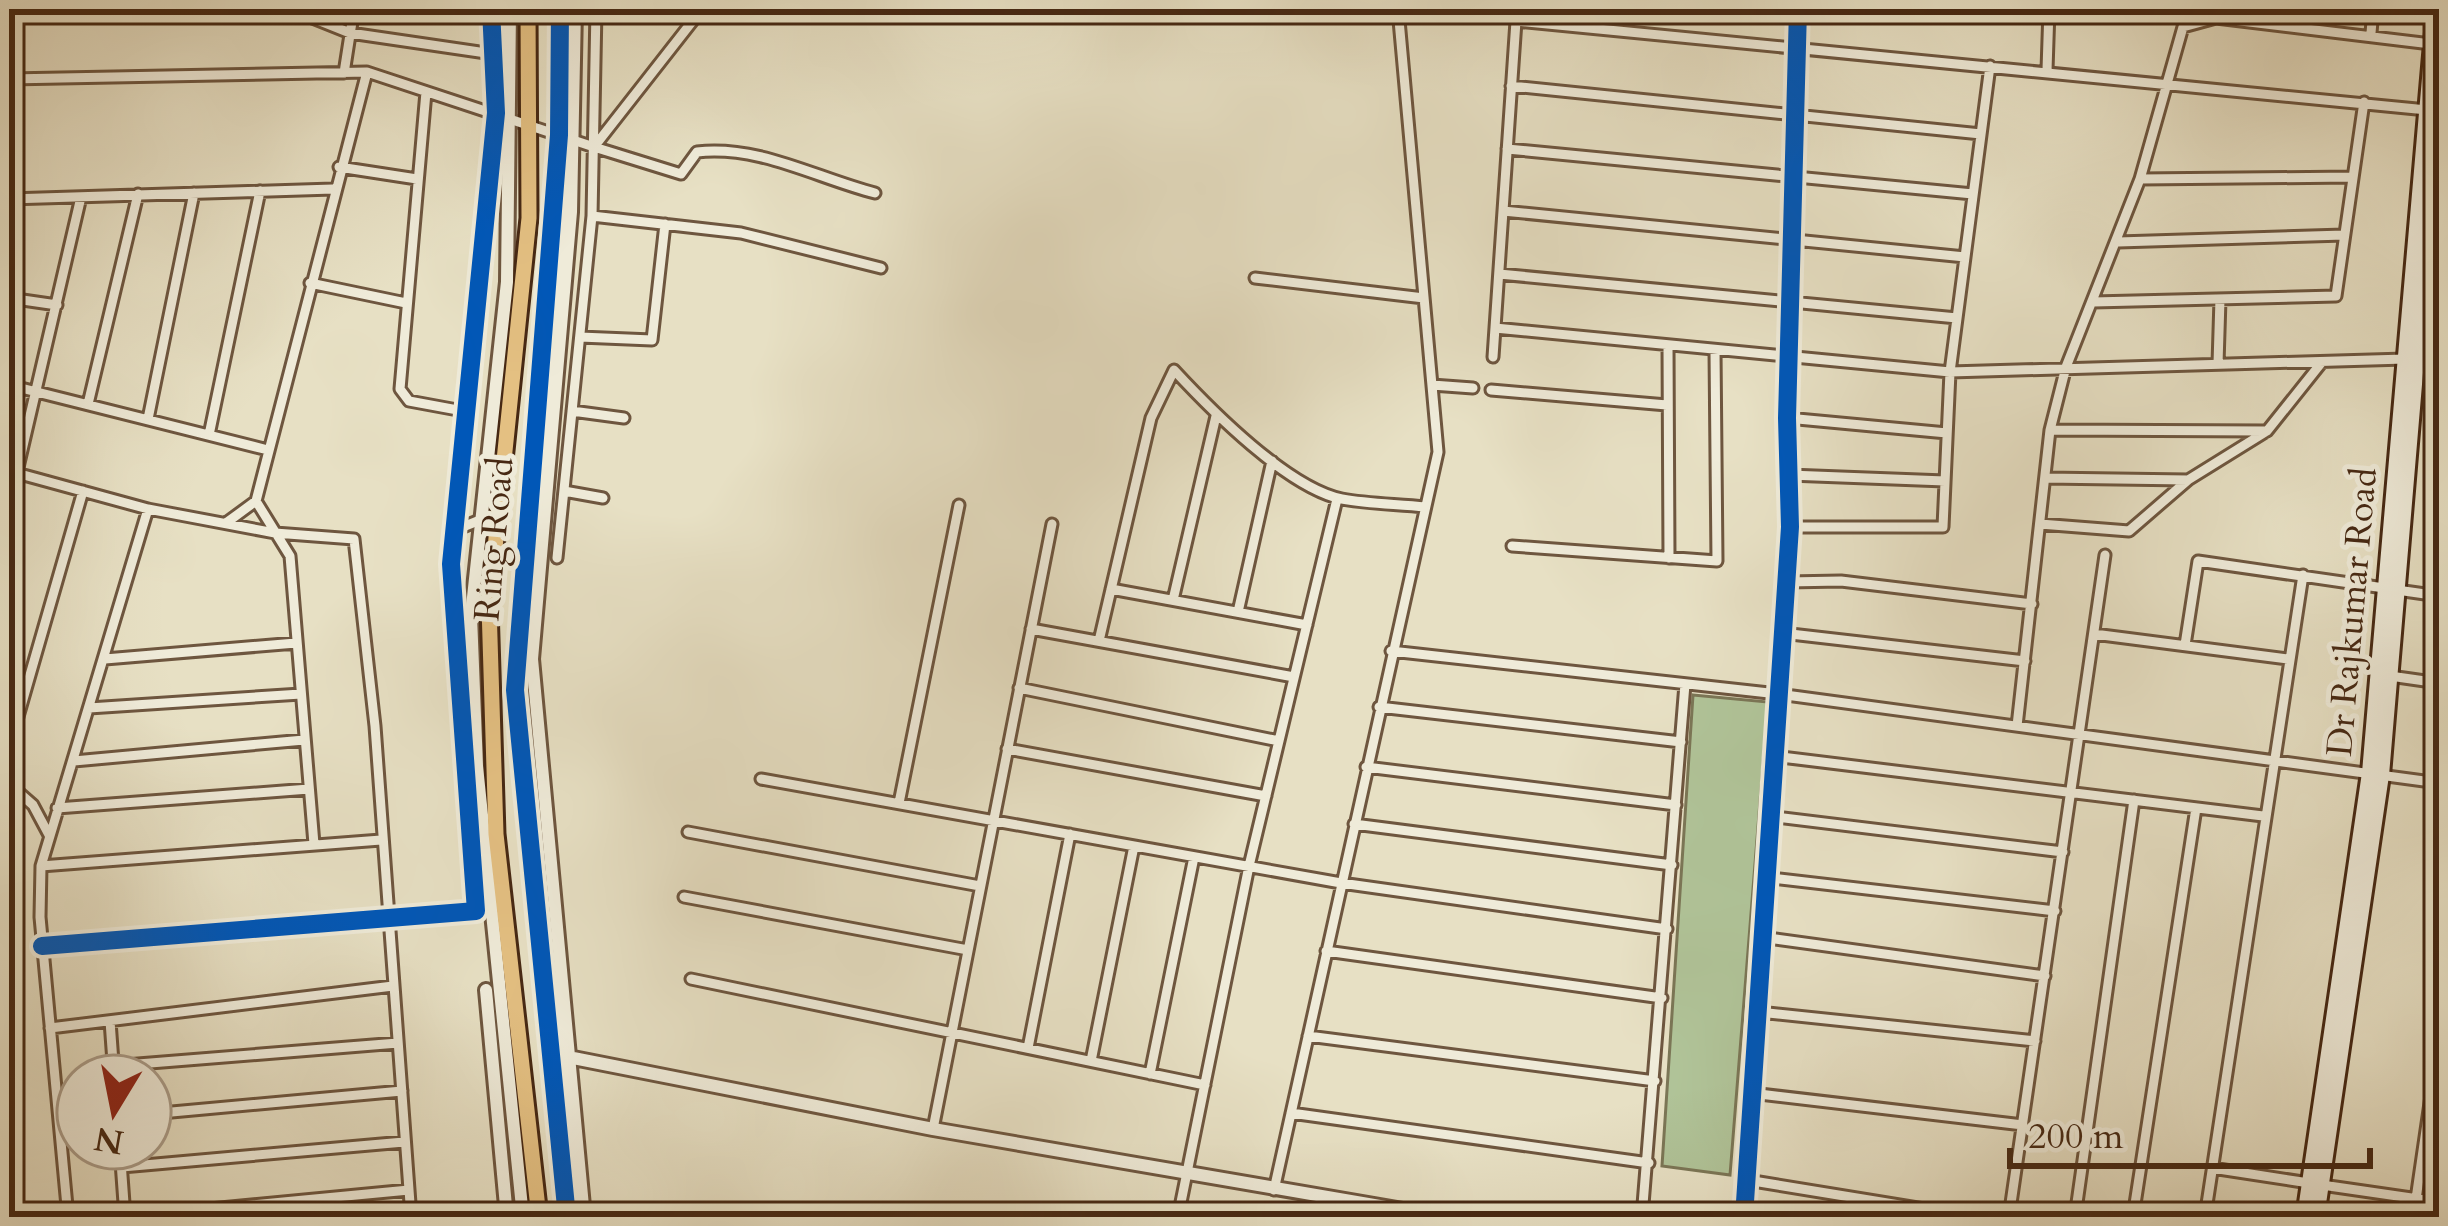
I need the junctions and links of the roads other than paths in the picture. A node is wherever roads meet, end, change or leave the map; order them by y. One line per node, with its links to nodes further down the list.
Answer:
1 (290, 9): 19 (street)
2 (354, 9): 19 (street)
3 (491, 9): 23 (street)
4 (510, 9): 37 (street)
5 (528, 9): 37 (highway, Ring Road)
6 (560, 9): 39 (highway, Ring Road)
7 (575, 9): 40 (street)
8 (596, 9): 41 (street)
9 (702, 9): 41 (street)
10 (1398, 9): 68 (street)
11 (1501, 9): 17 (street)
12 (1798, 9): 22 (street)
13 (2049, 9): 25 (street)
14 (2307, 9): 18 (street)
15 (2373, 9): 20 (street)
16 (2435, 9): 21 (main road, Dr Rajkumar Road)
17 (1516, 21): 22 (street); 30 (street)
18 (2305, 27): 20 (street); 29 (street)
19 (350, 33): 23 (street); 27 (street)
20 (2371, 33): 21 (street)
21 (2432, 44): 34 (main road, Dr Rajkumar Road)
22 (1795, 46): 24 (street); 36 (street)
23 (493, 54): 35 (street)
24 (1990, 66): 25 (street); 38 (street)
25 (2047, 70): 29 (street)
26 (367, 72): 27 (street); 31 (street); 43 (street)
27 (344, 73): 28 (street)
28 (9, 80)
29 (2168, 82): 33 (street); 47 (street)
30 (1511, 86): 36 (street); 42 (street)
31 (426, 92): 35 (street); 46 (street)
32 (2439, 100): 34 (main road, Dr Rajkumar Road)
33 (2364, 101): 34 (street); 44 (street)
34 (2432, 111): 81 (main road, Dr Rajkumar Road)
35 (496, 113): 37 (street); 93 (street)
36 (1794, 118): 38 (street); 45 (street)
37 (521, 121): 39 (street); 119 (street); 251 (highway, Ring Road)
38 (1981, 134): 53 (street)
39 (559, 135): 40 (street); 222 (highway, Ring Road)
40 (575, 144): 41 (street); 222 (street)
41 (594, 147): 51 (street); 57 (street)
42 (1507, 149): 45 (street); 56 (street)
43 (340, 167): 46 (street); 48 (street)
44 (2353, 177): 47 (street); 59 (street)
45 (1792, 178): 53 (street); 60 (street)
46 (417, 179): 72 (street)
47 (2140, 179): 61 (street)
48 (333, 189): 49 (street); 66 (street)
49 (260, 191): 50 (street); 102 (street)
50 (194, 193): 52 (street); 98 (street)
51 (874, 193)
52 (138, 194): 54 (street); 91 (street)
53 (1973, 194): 62 (street)
54 (81, 197): 55 (street); 73 (street)
55 (9, 199)
56 (1503, 211): 60 (street); 64 (street)
57 (592, 216): 58 (street); 76 (street)
58 (665, 224): 63 (street); 76 (street)
59 (2344, 235): 61 (street); 69 (street)
60 (1791, 239): 62 (street); 70 (street)
61 (2118, 242): 71 (street)
62 (1965, 257): 74 (street)
63 (881, 268)
64 (1498, 274): 70 (street); 75 (street)
65 (1255, 278): 68 (street)
66 (310, 283): 72 (street); 103 (street)
67 (9, 298): 73 (street)
68 (1424, 298): 87 (street)
69 (2220, 299): 71 (street); 83 (street)
70 (1789, 302): 74 (street); 80 (street)
71 (2093, 302): 84 (street)
72 (406, 303): 93 (street)
73 (57, 305): 90 (street)
74 (1957, 318): 85 (street)
75 (1495, 328): 77 (street); 79 (street)
76 (580, 337): 94 (street)
77 (1668, 346): 78 (street); 92 (street)
78 (1715, 350): 80 (street); 129 (street)
79 (1493, 357)
80 (1788, 358): 85 (street); 97 (street)
81 (2409, 358): 82 (street); 133 (main road, Dr Rajkumar Road)
82 (2322, 362): 83 (street); 100 (street)
83 (2218, 364): 84 (street)
84 (2066, 368): 85 (street); 99 (street)
85 (1950, 372): 101 (street)
86 (9, 385): 90 (street)
87 (1432, 385): 88 (street); 117 (street)
88 (1473, 388)
89 (1491, 390): 92 (street)
90 (39, 392): 91 (street); 105 (street)
91 (88, 404): 98 (street)
92 (1666, 405): 129 (street)
93 (463, 411): 124 (street)
94 (572, 411): 96 (street); 111 (street)
95 (1216, 416): 104 (street); 132 (street); 135 (street)
96 (624, 418)
97 (1786, 418): 101 (street); 106 (street)
98 (148, 419): 102 (street)
99 (2050, 430): 100 (street); 107 (street)
100 (2267, 431): 108 (street)
101 (1947, 433): 109 (street)
102 (209, 435): 103 (street)
103 (268, 449): 114 (street)
104 (1272, 461): 113 (street); 137 (street)
105 (15, 472): 110 (street); 116 (street)
106 (1790, 476): 109 (street); 123 (street)
107 (2045, 478): 108 (street); 122 (street)
108 (2188, 479): 122 (street)
109 (1945, 481): 123 (street)
110 (82, 491): 118 (street); 163 (street)
111 (564, 491): 112 (street); 128 (street)
112 (603, 498)
113 (1337, 499): 117 (street); 138 (street)
114 (256, 502): 120 (street); 125 (street)
115 (958, 505): 177 (street)
116 (9, 506)
117 (1425, 507): 145 (street)
118 (148, 509): 120 (street); 146 (street)
119 (480, 520): 124 (street); 250 (street)
120 (225, 523): 125 (street)
121 (1052, 524): 139 (street)
122 (2040, 524): 136 (street)
123 (1790, 527): 131 (street)
124 (453, 532): 201 (street)
125 (275, 533): 143 (street); 188 (street)
126 (1512, 545): 129 (street)
127 (2105, 555): 141 (street)
128 (557, 557)
129 (1669, 558)
130 (2303, 575): 133 (street); 144 (street); 147 (street)
131 (1787, 583): 136 (street); 140 (street)
132 (1111, 589): 135 (street); 142 (street)
133 (2391, 589): 134 (street); 149 (main road, Dr Rajkumar Road); 169 (main road, Dr Rajkumar Road)
134 (2439, 596)
135 (1173, 600): 137 (street)
136 (2032, 604): 148 (street)
137 (1238, 612): 138 (street)
138 (1307, 625): 150 (street)
139 (1031, 629): 142 (street); 153 (street)
140 (1782, 633): 148 (street); 155 (street)
141 (2094, 634): 144 (street); 159 (street)
142 (1099, 641): 150 (street)
143 (296, 643): 146 (street); 154 (street)
144 (2185, 645): 147 (street)
145 (1391, 651): 152 (street); 156 (street)
146 (105, 659): 157 (street)
147 (2288, 659): 166 (street)
148 (2025, 661): 158 (street)
149 (2390, 676): 151 (street); 169 (main road, Dr Rajkumar Road)
150 (1294, 677): 161 (street)
151 (2439, 683)
152 (1685, 684): 155 (street); 162 (street)
153 (1019, 688): 161 (street); 164 (street)
154 (301, 694): 157 (street); 160 (street)
155 (1778, 694): 158 (street); 165 (street)
156 (1379, 707): 162 (street); 168 (street)
157 (89, 708): 167 (street)
158 (2017, 725): 159 (street)
159 (2080, 734): 166 (street); 174 (street)
160 (304, 740): 167 (street); 173 (street)
161 (1279, 741): 175 (street)
162 (1682, 742): 178 (street)
163 (9, 748)
164 (1007, 749): 175 (street); 183 (street)
165 (1773, 756): 174 (street); 181 (street)
166 (2271, 760): 169 (street); 182 (street)
167 (74, 761): 179 (street)
168 (1366, 767): 178 (street); 184 (street)
169 (2375, 774): 171 (street); 241 (main road, Dr Rajkumar Road)
170 (761, 779): 177 (street)
171 (2439, 783)
172 (9, 784): 187 (street)
173 (308, 789): 179 (street); 189 (street)
174 (2072, 794): 176 (street); 191 (street)
175 (1266, 796): 194 (street)
176 (2134, 800): 180 (street); 260 (street)
177 (899, 803): 183 (street)
178 (1676, 806): 195 (street)
179 (57, 808): 187 (street)
180 (2196, 808): 182 (street); 261 (street)
181 (1768, 816): 191 (street); 196 (street)
182 (2263, 816): 237 (street)
183 (993, 820): 186 (street); 198 (street)
184 (1354, 824): 195 (street); 197 (street)
185 (688, 832): 198 (street)
186 (1070, 834): 190 (street); 220 (street)
187 (49, 836): 193 (street)
188 (381, 840): 189 (street); 201 (street)
189 (314, 844): 193 (street)
190 (1134, 846): 192 (street); 223 (street)
191 (2063, 852): 200 (street)
192 (1194, 856): 194 (street); 225 (street)
193 (41, 866): 204 (street)
194 (1249, 866): 197 (street); 227 (street)
195 (1672, 866): 202 (street)
196 (1763, 878): 200 (street); 203 (street)
197 (1341, 883): 202 (street); 206 (street)
198 (980, 886): 205 (street)
199 (684, 897): 205 (street)
200 (2055, 910): 207 (street)
201 (387, 916): 204 (street); 209 (street)
202 (1667, 929): 211 (street)
203 (1761, 937): 207 (street); 212 (street)
204 (42, 946): 214 (street)
205 (968, 950): 215 (street)
206 (1326, 951): 211 (street); 216 (street)
207 (2045, 976): 217 (street)
208 (691, 979): 215 (street)
209 (393, 986): 213 (street); 219 (street)
210 (486, 989): 249 (street)
211 (1661, 998): 226 (street)
212 (1759, 1012): 217 (street); 229 (street)
213 (110, 1021): 214 (street); 221 (street)
214 (50, 1028): 246 (street)
215 (952, 1033): 220 (street); 233 (street)
216 (1308, 1036): 226 (street); 231 (street)
217 (2035, 1041): 232 (street)
218 (2439, 1041): 244 (street)
219 (398, 1043): 224 (street); 228 (street)
220 (1028, 1048): 223 (street)
221 (112, 1052)
222 (561, 1055): 233 (street); 252 (highway, Ring Road); 253 (street)
223 (1091, 1061): 225 (street)
224 (174, 1065)
225 (1150, 1074): 227 (street)
226 (1655, 1081): 236 (street)
227 (1205, 1085): 239 (street)
228 (401, 1091): 230 (street); 234 (street)
229 (1751, 1094): 232 (street); 240 (street)
230 (174, 1112)
231 (1291, 1113): 236 (street); 243 (street)
232 (2023, 1125): 259 (street)
233 (933, 1130): 239 (street)
234 (404, 1142): 235 (street); 242 (street)
235 (174, 1162)
236 (1648, 1163): 256 (street)
237 (2212, 1168): 241 (street); 262 (street)
238 (122, 1172): 247 (street)
239 (1187, 1175): 243 (street); 254 (street)
240 (1747, 1180): 257 (street); 258 (street)
241 (2315, 1184): 244 (street); 263 (main road, Dr Rajkumar Road); 264 (main road, Dr Rajkumar Road)
242 (409, 1190): 247 (street); 248 (street)
243 (1274, 1190): 255 (street)
244 (2416, 1199): 245 (street)
245 (2439, 1202)
246 (68, 1217)
247 (126, 1217)
248 (411, 1217)
249 (507, 1217)
250 (523, 1217)
251 (538, 1217)
252 (567, 1217)
253 (584, 1217)
254 (1178, 1217)
255 (1444, 1217)
256 (1642, 1217)
257 (1744, 1217)
258 (1973, 1217)
259 (2009, 1217)
260 (2075, 1217)
261 (2133, 1217)
262 (2205, 1217)
263 (2304, 1217)
264 (2317, 1217)

